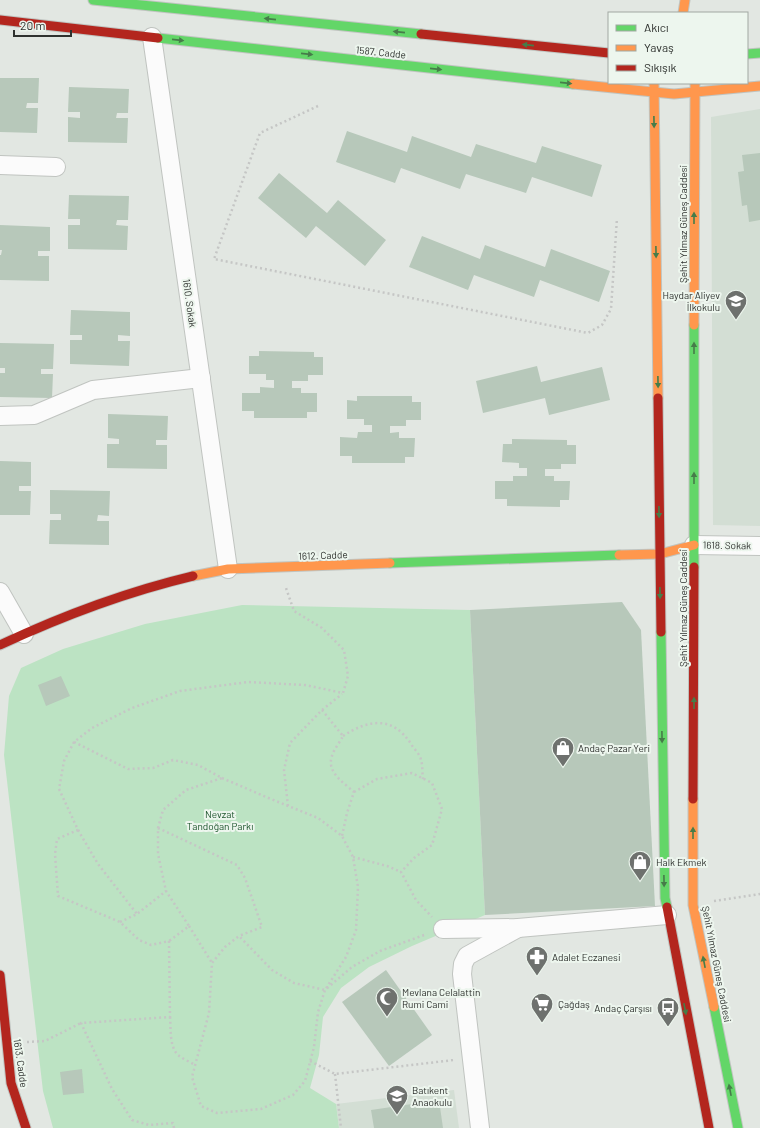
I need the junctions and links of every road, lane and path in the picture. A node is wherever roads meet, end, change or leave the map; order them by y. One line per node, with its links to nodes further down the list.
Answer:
1 (93, 0): 3 (main road)
2 (685, 0): 4 (main road)
3 (142, 3): 7 (main road, one-way to 3)
4 (683, 12)
5 (0, 20): 6 (main road, 1587. Cadde)
6 (152, 37): 13 (main road, 1587. Cadde, one-way to 13); 18 (street, 1610. Sokak)
7 (608, 53)
8 (760, 53): 9 (main road)
9 (748, 54)
10 (654, 84): 13 (main road)
11 (760, 86): 12 (main road, 1587. Cadde)
12 (695, 88): 13 (main road, 1587. Cadde); 20 (main road, Şehit Yılmaz Güneş Caddesi, one-way to 12)
13 (654, 93): 22 (main road, one-way to 22)
14 (318, 106): 17 (path)
15 (0, 165): 16 (street)
16 (56, 167)
17 (618, 218)
18 (201, 378): 19 (street); 24 (street, 1610. Sokak)
19 (0, 416)
20 (694, 544): 21 (street, 1618. Sokak); 22 (main road, 1612. Cadde); 43 (main road, Şehit Yılmaz Güneş Caddesi, one-way to 20)
21 (760, 546)
22 (660, 554): 23 (main road, 1612. Cadde); 45 (main road, one-way to 45)
23 (280, 568): 24 (main road, 1612. Cadde); 28 (path)
24 (228, 569): 26 (main road, 1612. Cadde)
25 (0, 592): 26 (street)
26 (24, 634): 27 (main road, 1612. Cadde)
27 (0, 645)
28 (343, 693): 29 (path); 31 (path)
29 (322, 710): 30 (path); 35 (path)
30 (344, 736): 33 (path); 34 (path)
31 (74, 742): 32 (path); 37 (path)
32 (222, 778): 35 (path); 36 (path)
33 (423, 779): 34 (path); 40 (path)
34 (354, 792): 38 (path)
35 (288, 806): 38 (path)
36 (158, 828): 41 (path); 50 (path)
37 (78, 830): 44 (path); 46 (path)
38 (342, 836): 39 (path)
39 (353, 857): 40 (path); 54 (path)
40 (401, 872): 49 (path)
41 (166, 891): 44 (path); 47 (path)
42 (760, 894): 43 (path)
43 (694, 905): 68 (main road, Şehit Yılmaz Güneş Caddesi, one-way to 43)
44 (137, 914): 46 (path)
45 (667, 915): 48 (street); 67 (main road, one-way to 67)
46 (120, 922): 51 (path)
47 (189, 926): 51 (path); 52 (path)
48 (518, 928): 49 (street); 58 (street)
49 (443, 929): 54 (path)
50 (239, 936): 52 (path); 54 (path)
51 (169, 941): 55 (path)
52 (212, 963): 60 (path)
53 (0, 975): 57 (main road, 1613. Cadde)
54 (325, 990): 59 (path)
55 (170, 1017): 56 (path); 60 (path)
56 (80, 1023): 57 (path); 64 (path)
57 (7, 1041): 62 (main road, 1613. Cadde)
58 (472, 1057): 61 (path); 66 (street)
59 (310, 1061): 60 (path); 61 (path)
60 (195, 1065)
61 (335, 1074): 65 (path)
62 (5, 1084): 63 (main road, 1613. Cadde)
63 (26, 1128)
64 (174, 1128)
65 (341, 1128)
66 (480, 1128)
67 (709, 1128)
68 (738, 1128)

